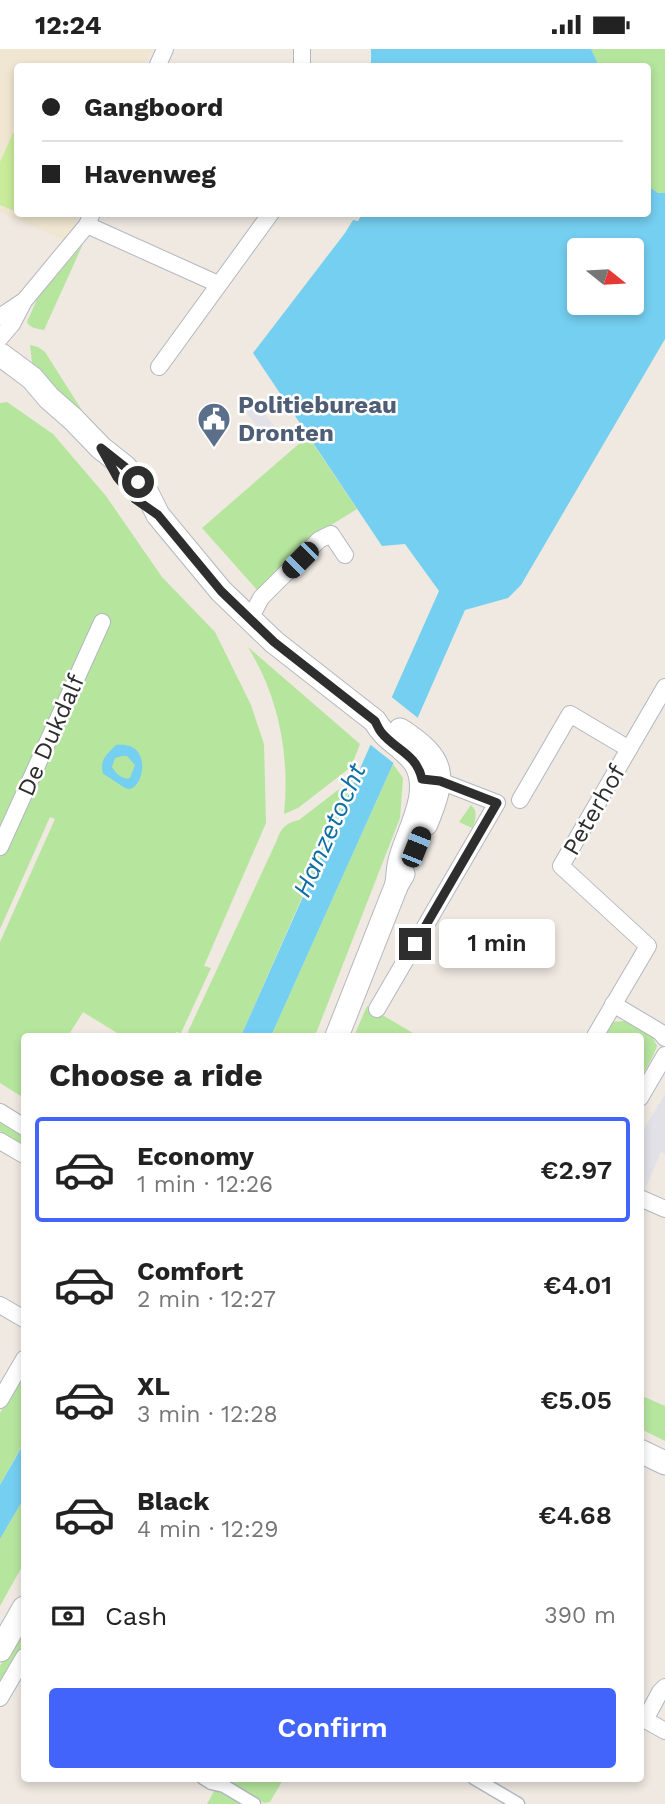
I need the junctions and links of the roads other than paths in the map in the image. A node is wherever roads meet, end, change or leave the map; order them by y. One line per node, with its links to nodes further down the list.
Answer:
1 (268, 217): 3 (street)
2 (89, 219): 3 (street); 4 (street)
3 (218, 284): 7 (street)
4 (24, 301): 5 (street); 6 (street)
5 (0, 317)
6 (0, 354): 9 (main road)
7 (159, 367)
8 (345, 555): 9 (street)
9 (250, 618): 13 (main road)
10 (102, 622): 15 (street, De Dukdalf)
11 (665, 687): 12 (street, Peterhof)
12 (629, 749): 14 (street); 16 (street, Peterhof)
13 (431, 780): 17 (street); 18 (main road)
14 (520, 800)
15 (0, 847)
16 (613, 1004): 19 (street); 20 (street)
17 (377, 1009)
18 (338, 1033)
19 (597, 1033)
20 (665, 1038)
21 (665, 1055): 22 (street)
22 (644, 1091)
23 (0, 1112): 24 (street)
24 (21, 1125)
25 (0, 1141): 26 (street)
26 (21, 1153)
27 (644, 1200): 28 (street)
28 (665, 1209)
29 (0, 1305): 30 (street)
30 (21, 1317)
31 (21, 1364): 32 (street)
32 (0, 1400)
33 (644, 1439): 34 (main road)
34 (665, 1449)
35 (644, 1453): 36 (main road)
36 (665, 1463)
37 (21, 1613): 38 (main road)
38 (0, 1650)
39 (21, 1668): 41 (street)
40 (665, 1687): 42 (street)
41 (0, 1698)
42 (644, 1716)
43 (644, 1719): 44 (street)
44 (665, 1731)
45 (209, 1782): 47 (street)
46 (481, 1782): 48 (street)
47 (254, 1804)
48 (518, 1804)

